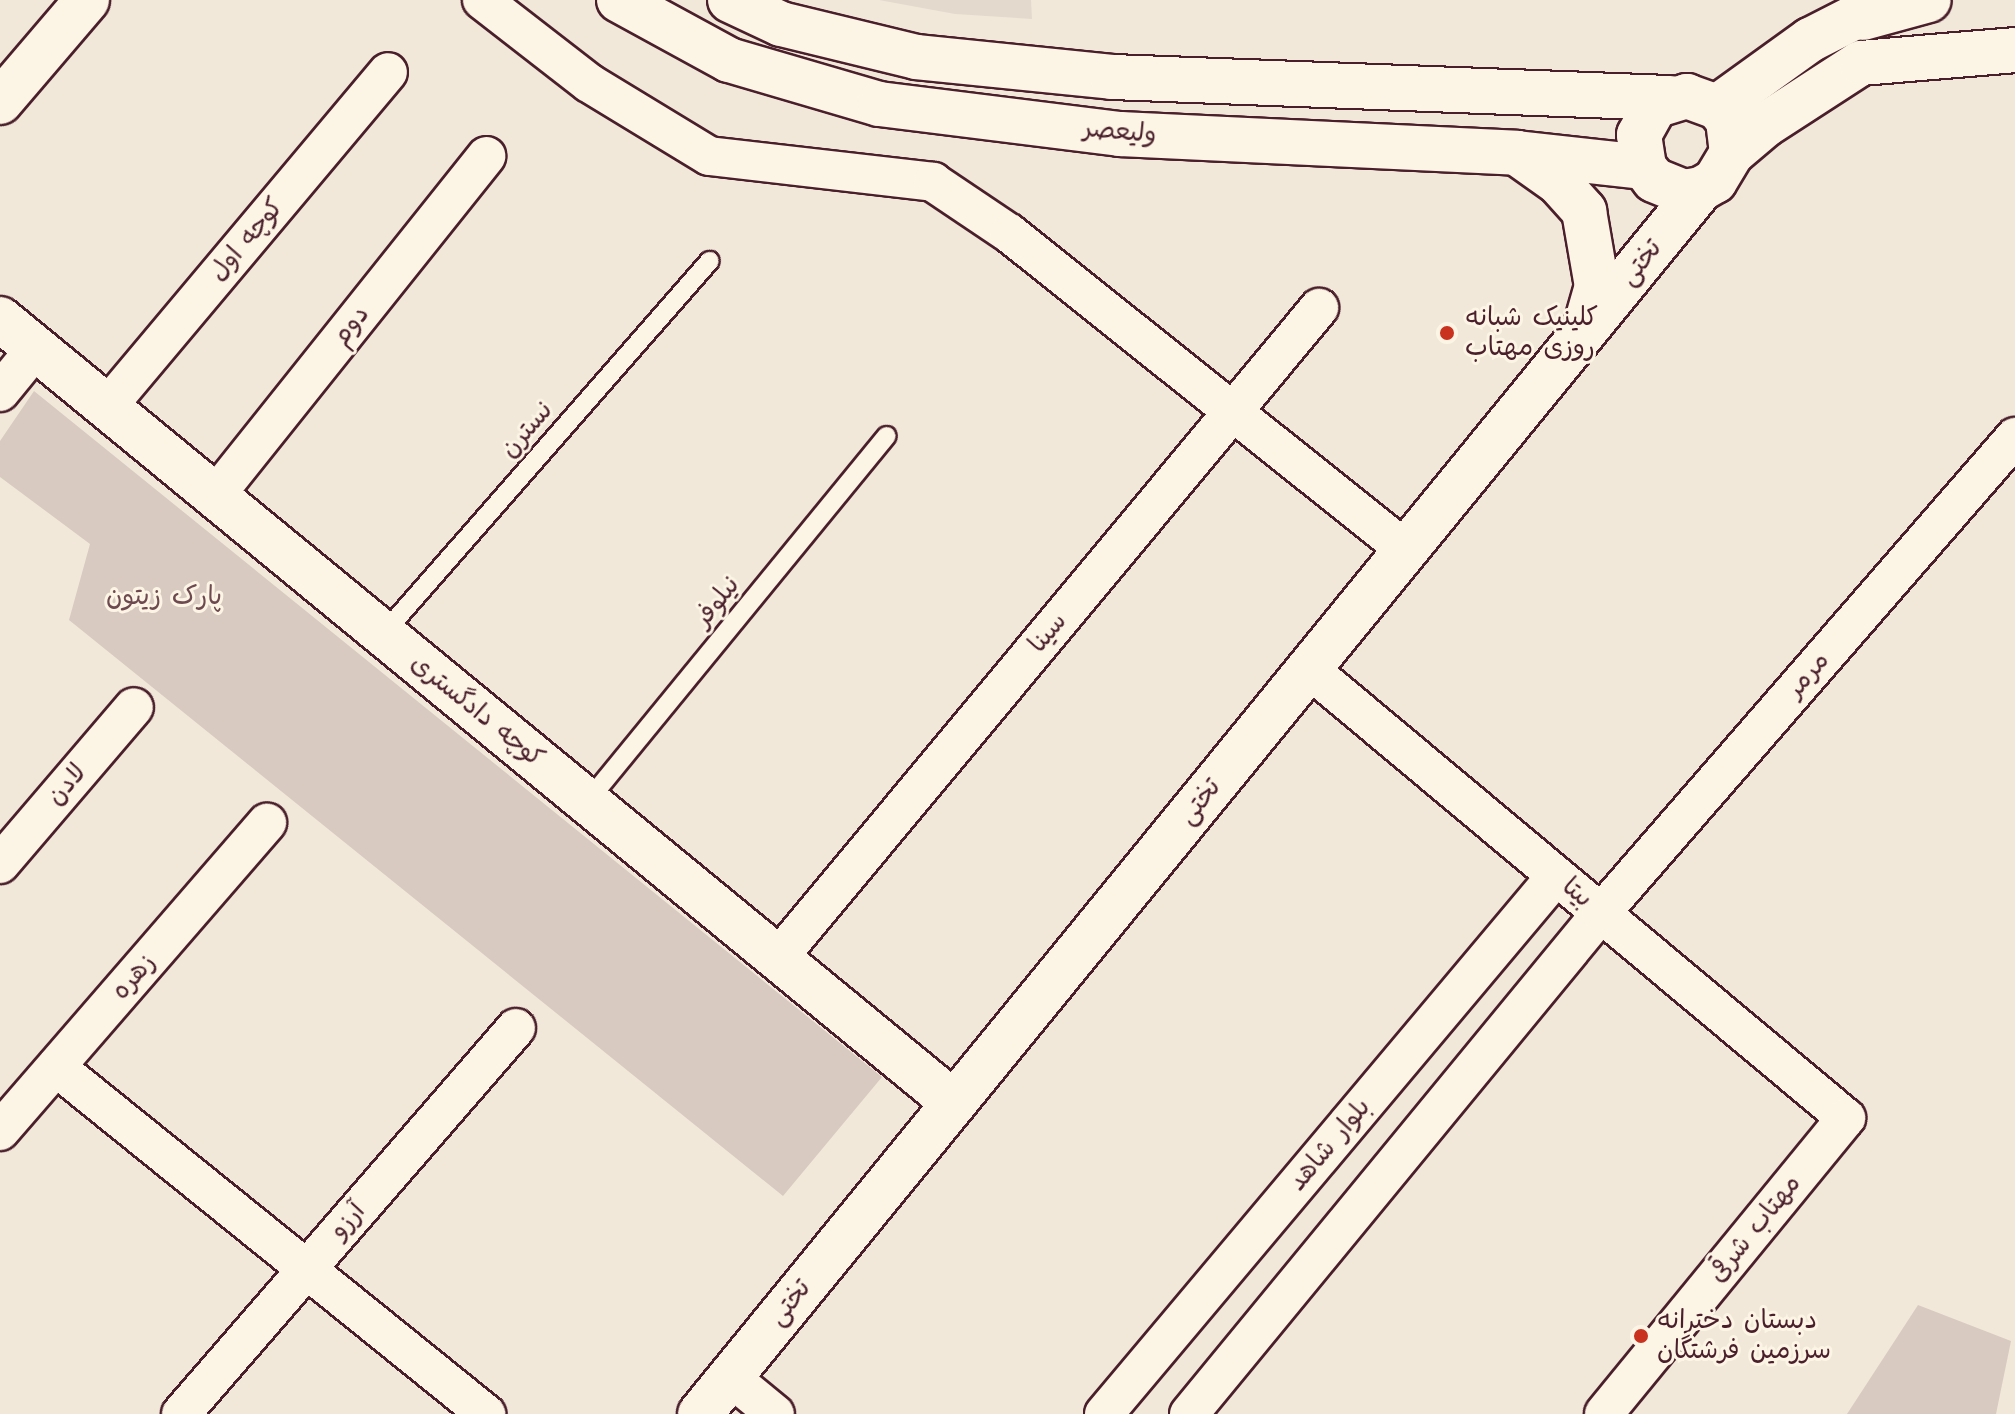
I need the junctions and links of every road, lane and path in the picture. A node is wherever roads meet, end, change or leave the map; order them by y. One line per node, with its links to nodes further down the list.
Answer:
1 (87, 0): 13 (main road)
2 (482, 0): 27 (street)
3 (619, 0): 15 (main road, ولیعصر)
4 (730, 0): 12 (main road, ولیعصر)
5 (1889, 0): 7 (main road)
6 (1929, 0): 7 (main road)
7 (1846, 23): 14 (main road)
8 (2015, 28): 10 (main road)
9 (2015, 50): 10 (main road)
10 (1861, 63): 16 (main road)
11 (388, 72): 26 (street, کوچه اول)
12 (1670, 98): 14 (main road); 18 (main road)
13 (0, 102)
14 (1717, 107): 16 (main road)
15 (1517, 153): 18 (main road, ولیعصر); 23 (main road)
16 (1732, 153): 19 (main road)
17 (486, 156): 30 (street, دوم)
18 (1644, 167): 19 (main road)
19 (1701, 189): 23 (main road, تختى)
20 (710, 261): 32 (lane, نسترن)
21 (1319, 308): 27 (street, سینا)
22 (0, 319): 24 (main road, کوچه دادگستری)
23 (1583, 333): 31 (main road, تختى)
24 (36, 348): 25 (street); 26 (main road, کوچه دادگستری)
25 (0, 392)
26 (107, 407): 30 (main road, کوچه دادگستری)
27 (1234, 411): 31 (street); 40 (street, سینا)
28 (887, 436): 35 (lane, نیلوفر)
29 (2015, 437): 39 (street, مرمر)
30 (215, 496): 32 (main road, کوچه دادگستری)
31 (1406, 550): 33 (main road, تختى)
32 (383, 634): 35 (main road, کوچه دادگستری)
33 (1309, 669): 38 (street, بیتا); 43 (main road, تختى)
34 (134, 707): 37 (street, لادن)
35 (587, 802): 40 (main road, کوچه دادگستری)
36 (267, 823): 42 (street, زهره)
37 (0, 864)
38 (1556, 876): 39 (street, بیتا); 52 (street, بلوار شاهد)
39 (1601, 913): 44 (street, بیتا); 53 (street)
40 (778, 958): 43 (main road, کوچه دادگستری)
41 (516, 1028): 46 (street, آرزو)
42 (56, 1067): 45 (street, زهره); 46 (street)
43 (954, 1103): 47 (main road, تختى)
44 (1846, 1118): 54 (street, مهتاب شرقی)
45 (0, 1131)
46 (306, 1269): 48 (street, آرزو); 49 (street)
47 (730, 1377): 50 (main road, تختى); 51 (street)
48 (181, 1414)
49 (486, 1414)
50 (700, 1414)
51 (775, 1414)
52 (1104, 1414)
53 (1189, 1414)
54 (1604, 1414)

